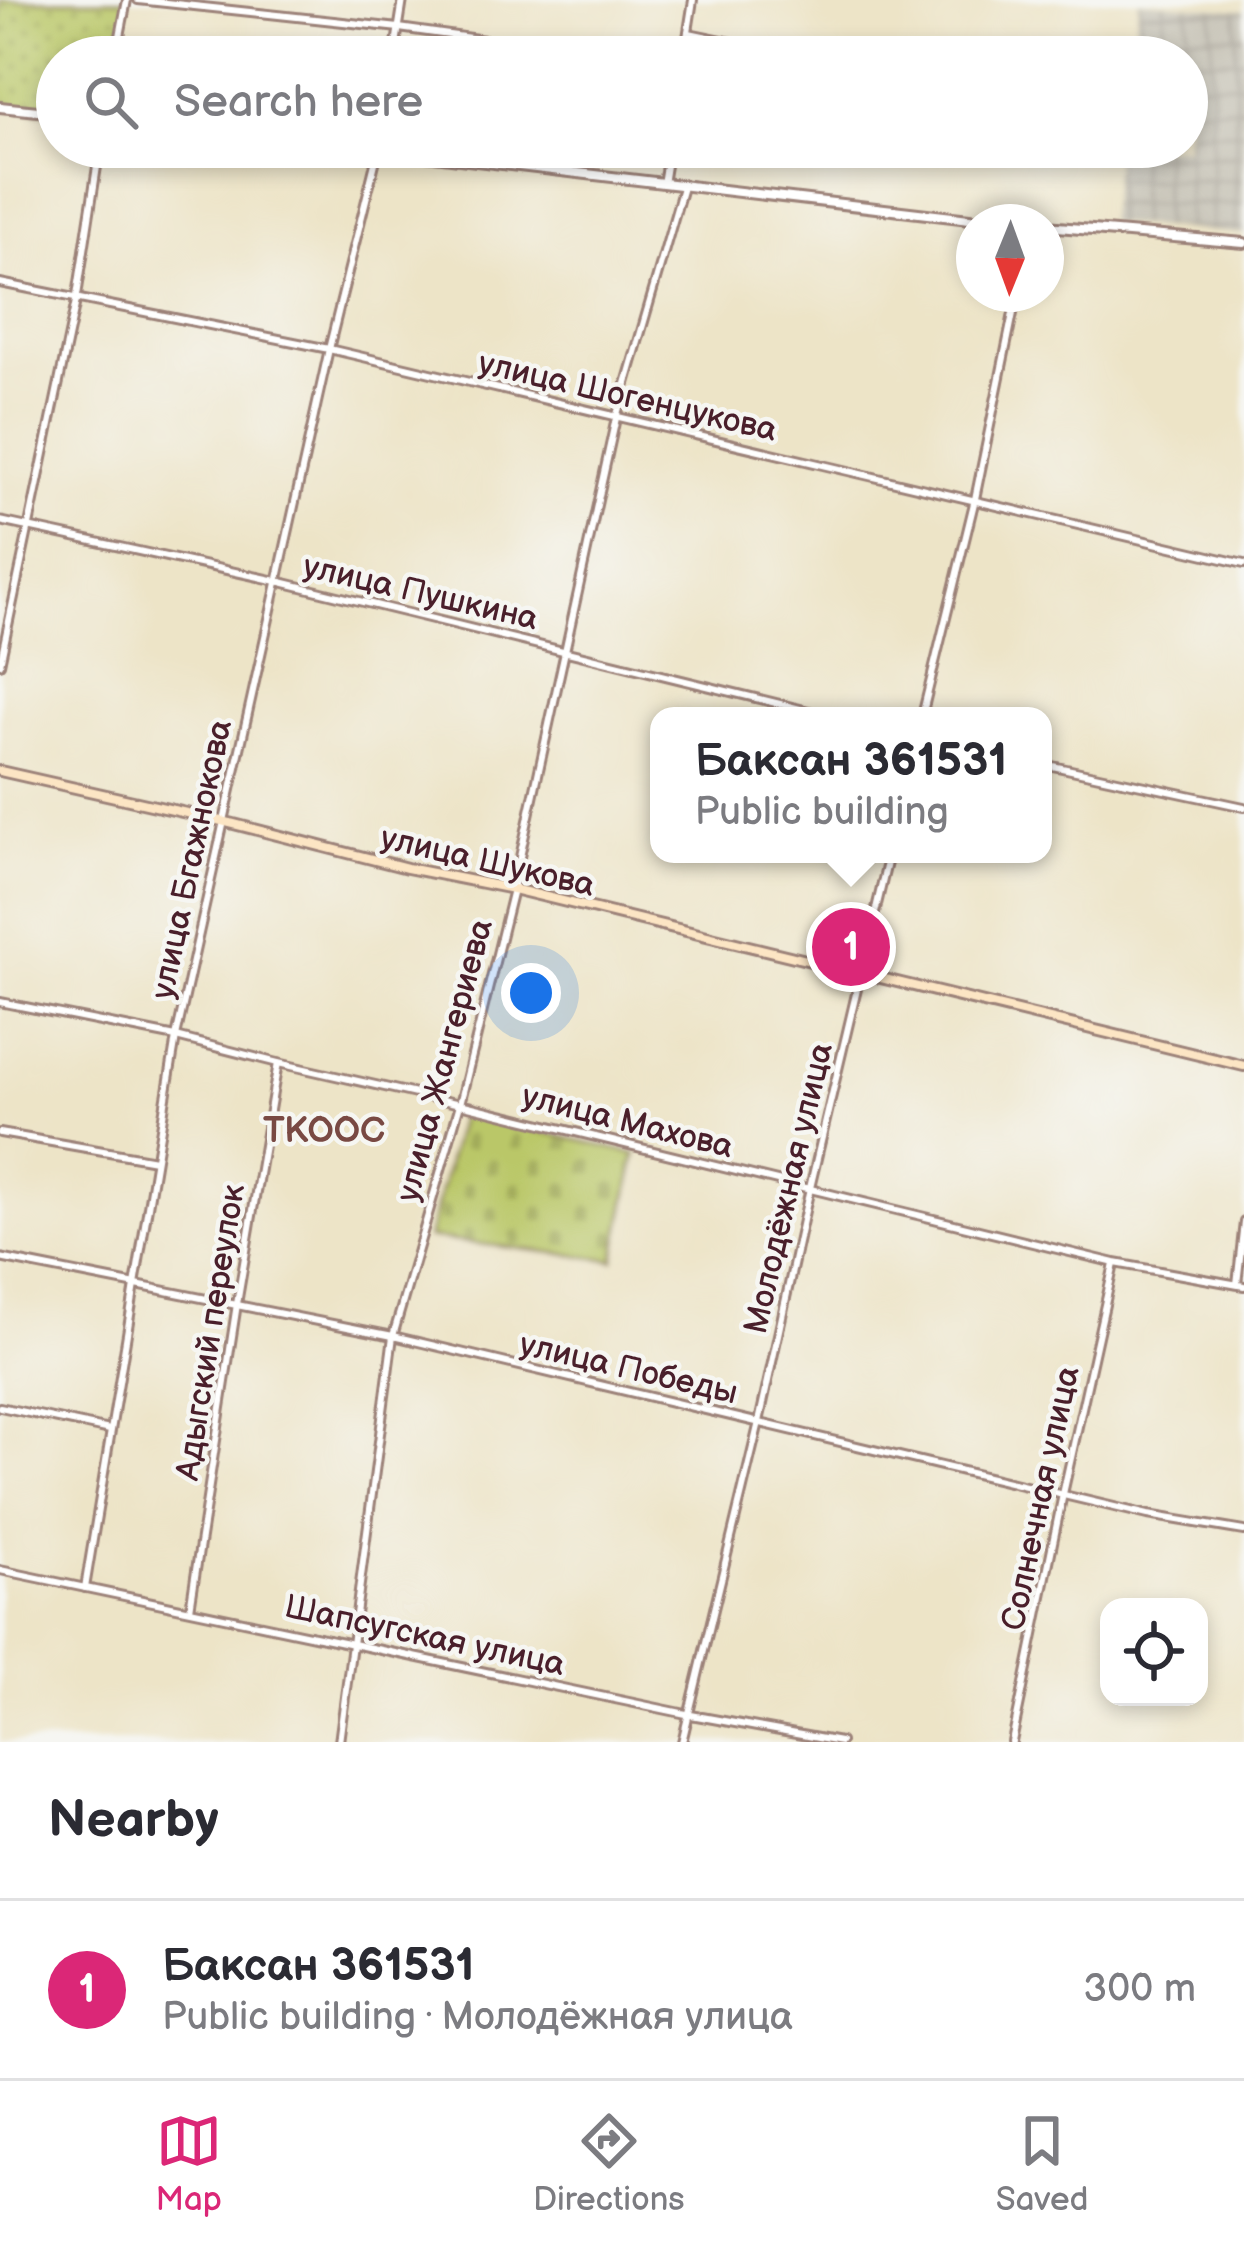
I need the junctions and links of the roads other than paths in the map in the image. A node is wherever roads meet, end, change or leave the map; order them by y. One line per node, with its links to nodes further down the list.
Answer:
1 (127, 0): 7 (street)
2 (138, 0): 5 (street)
3 (403, 0): 5 (street)
4 (693, 0): 6 (street)
5 (399, 28): 8 (street); 9 (street)
6 (689, 33): 10 (street); 11 (street)
7 (120, 36)
8 (398, 36)
9 (457, 36)
10 (688, 36)
11 (703, 36)
12 (0, 106): 13 (street)
13 (36, 110)
14 (97, 168): 24 (street)
15 (373, 168): 26 (street, улица Бгажнокова)
16 (536, 168): 18 (street)
17 (666, 168): 18 (street)
18 (663, 184): 19 (street)
19 (682, 187): 20 (street); 27 (street, улица Жангериева)
20 (956, 218)
21 (1064, 228): 22 (street)
22 (1244, 243)
23 (0, 283): 24 (street, улица Шогенцукова)
24 (77, 296): 26 (street, улица Шогенцукова); 30 (street)
25 (1012, 312): 28 (street)
26 (329, 349): 27 (street, улица Шогенцукова); 32 (street, улица Бгажнокова)
27 (616, 418): 28 (street, улица Шогенцукова); 33 (street, улица Жангериева)
28 (975, 499): 31 (street, улица Шогенцукова); 36 (street)
29 (0, 521): 30 (street, улица Пушкина)
30 (29, 526): 32 (street, улица Пушкина); 34 (street)
31 (1244, 564)
32 (277, 581): 33 (street, улица Пушкина); 40 (street, улица Бгажнокова)
33 (565, 650): 35 (street, улица Пушкина); 42 (street, улица Жангериева)
34 (0, 664)
35 (793, 707)
36 (924, 707)
37 (1052, 766): 39 (street)
38 (0, 771): 40 (main road, улица Шукова)
39 (1244, 807)
40 (222, 821): 42 (main road, улица Шукова); 45 (street, улица Бгажнокова)
41 (887, 863): 43 (street, Молодёжная улица)
42 (513, 889): 43 (main road, улица Шукова); 48 (street, улица Жангериева)
43 (860, 975): 47 (main road, улица Шукова); 51 (street, Молодёжная улица)
44 (0, 1002): 45 (street, улица Махова)
45 (176, 1036): 46 (street, улица Махова); 50 (street, улица Бгажнокова)
46 (278, 1064): 48 (street, улица Махова); 57 (street, Адыгский переулок)
47 (1244, 1066)
48 (460, 1104): 51 (street, улица Махова); 58 (street, улица Жангериева)
49 (0, 1132): 50 (street)
50 (155, 1160): 55 (street, улица Бгажнокова)
51 (810, 1188): 54 (street, улица Махова); 60 (street, Молодёжная улица)
52 (1244, 1222): 56 (street)
53 (0, 1258): 55 (street, улица Победы)
54 (1114, 1263): 56 (street, улица Махова); 62 (street, Солнечная улица)
55 (134, 1285): 57 (street, улица Победы); 61 (street, улица Бгажнокова)
56 (1241, 1286)
57 (237, 1304): 58 (street, улица Победы); 66 (street, Адыгский переулок)
58 (393, 1336): 60 (street, улица Победы); 67 (street, улица Жангериева)
59 (0, 1407): 61 (street)
60 (759, 1422): 62 (street, улица Победы); 68 (street, Молодёжная улица)
61 (110, 1430): 65 (street, улица Бгажнокова)
62 (1063, 1494): 63 (street, улица Победы); 72 (street, Солнечная улица)
63 (1244, 1531)
64 (0, 1570): 65 (street, Шапсугская улица)
65 (85, 1588): 66 (street, Шапсугская улица)
66 (190, 1609): 67 (street, Шапсугская улица)
67 (351, 1642): 68 (street, Шапсугская улица); 69 (street, улица Жангериева)
68 (691, 1715): 70 (street, Молодёжная улица); 71 (street, Шапсугская улица)
69 (338, 1742)
70 (682, 1742)
71 (840, 1742)
72 (1012, 1742)

